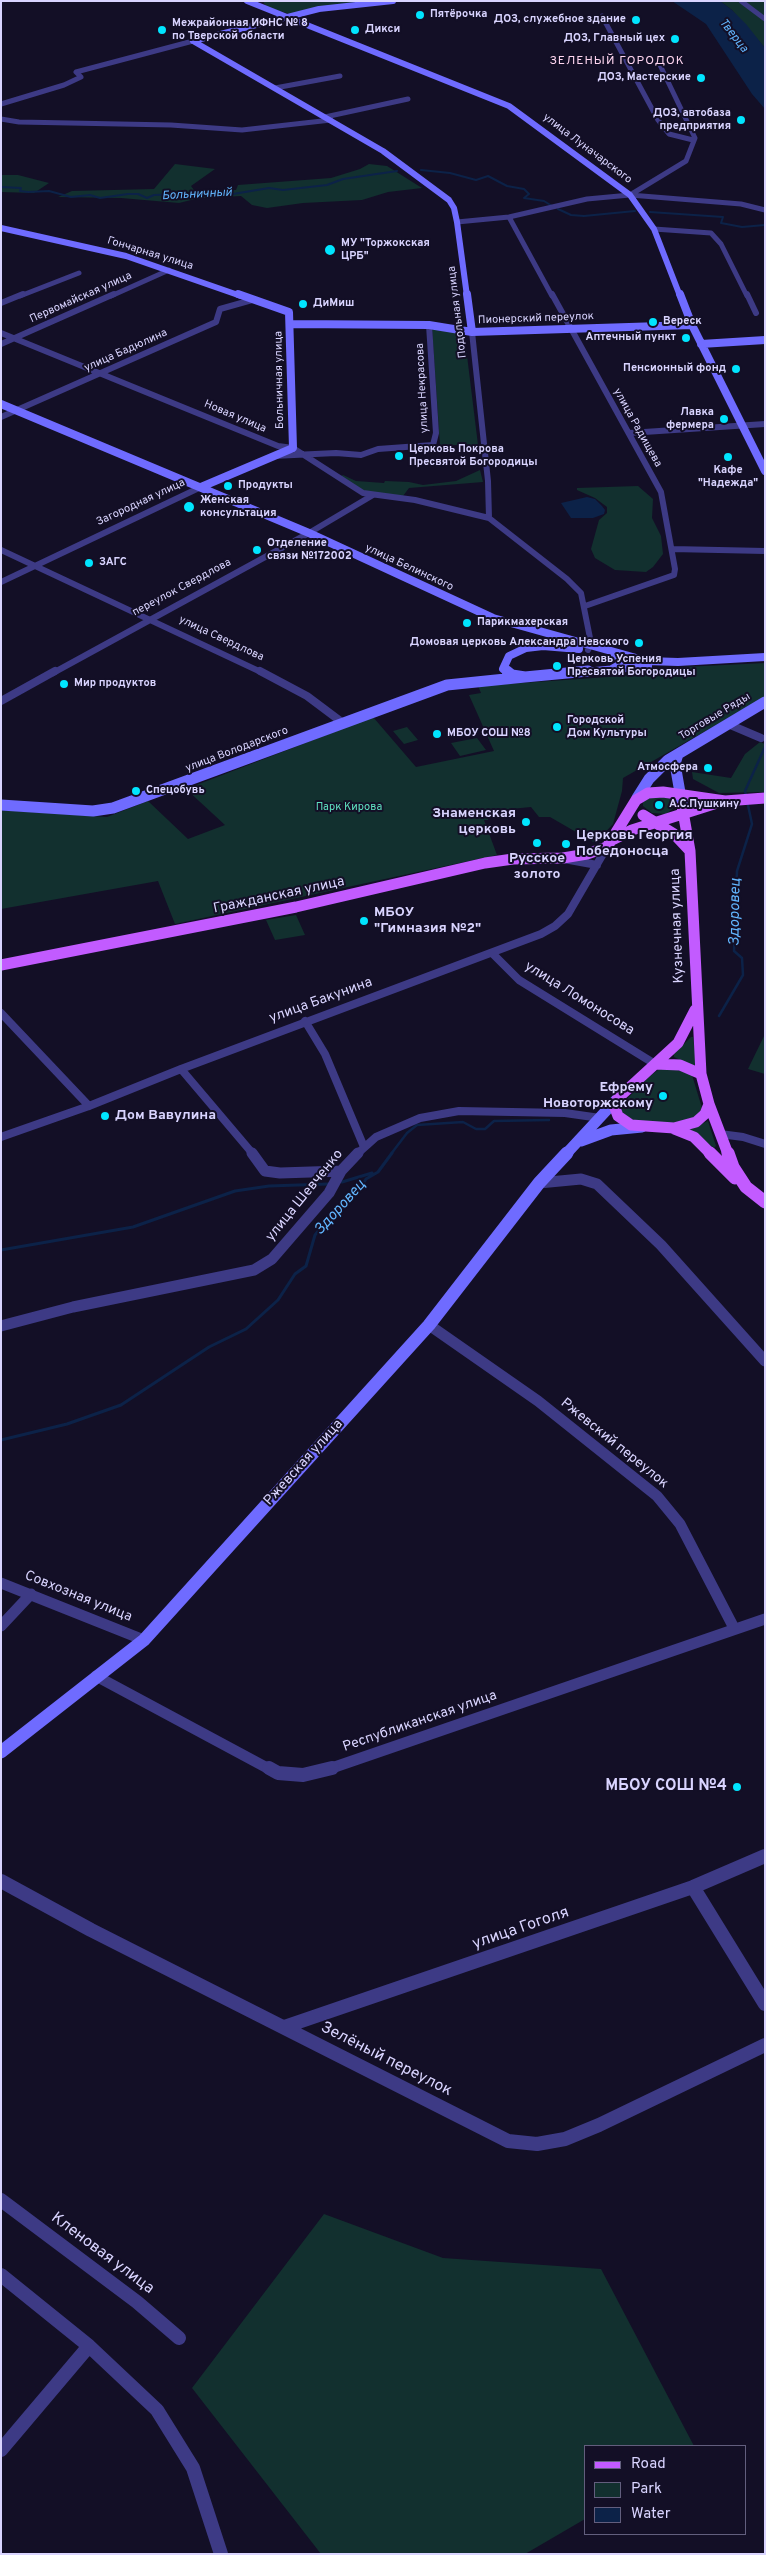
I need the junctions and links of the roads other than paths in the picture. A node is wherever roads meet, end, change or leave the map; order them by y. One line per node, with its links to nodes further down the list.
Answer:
1 (247, 1): 5 (street, улица Луначарского)
2 (394, 1): 5 (street)
3 (741, 1): 6 (street)
4 (602, 16): 15 (street)
5 (286, 17): 7 (street); 16 (street, улица Луначарского)
6 (764, 18)
7 (193, 41): 10 (street, Подольная улица); 12 (street)
8 (659, 63): 15 (street)
9 (340, 76): 10 (street)
10 (275, 88): 13 (street, Подольная улица)
11 (408, 99): 13 (street)
12 (1, 104)
13 (328, 118): 14 (street); 19 (street, Подольная улица)
14 (1, 119)
15 (693, 140): 16 (street)
16 (630, 195): 17 (street); 18 (street); 21 (street, улица Луначарского)
17 (765, 210)
18 (509, 217): 19 (street); 31 (street, улица Радищева)
19 (457, 222): 32 (street, Подольная улица)
20 (1, 228): 22 (street, Гончарная улица)
21 (654, 229): 27 (street); 30 (street, улица Луначарского)
22 (169, 270): 24 (street, Гончарная улица); 34 (street, Первомайская улица)
23 (79, 273): 25 (street)
24 (252, 300): 26 (street, Гончарная улица); 38 (street, улица Бадюлина)
25 (1, 304)
26 (289, 312): 28 (street, Больничная улица)
27 (756, 313)
28 (290, 324): 29 (street, Пионерский переулок); 45 (street, Больничная улица)
29 (429, 325): 32 (street, Пионерский переулок); 46 (street, улица Некрасова)
30 (692, 325): 31 (street, Пионерский переулок); 37 (street, улица Луначарского)
31 (571, 329): 32 (street, Пионерский переулок); 44 (street, улица Радищева)
32 (472, 332): 51 (street, Подольная улица)
33 (1, 333): 34 (street, Новая улица)
34 (14, 338): 36 (street, Первомайская улица); 38 (street, Новая улица)
35 (765, 340): 37 (street)
36 (1, 344)
37 (701, 344): 43 (street, улица Луначарского)
38 (101, 373): 40 (street, улица Бадюлина); 45 (street, Новая улица)
39 (1, 404): 40 (street, улица Белинского)
40 (16, 411): 41 (street, улица Бадюлина); 49 (street, улица Белинского)
41 (1, 417)
42 (765, 424): 43 (street)
43 (742, 425): 44 (street); 48 (street, улица Луначарского)
44 (629, 433): 53 (street, улица Радищева)
45 (293, 448): 46 (street, Новая улица); 47 (street, Загородная улица)
46 (301, 455): 47 (street); 50 (street, Новая улица)
47 (273, 456): 49 (street, Загородная улица)
48 (765, 471)
49 (201, 487): 52 (street, улица Белинского); 56 (street, Загородная улица)
50 (373, 495): 51 (street, Новая улица); 52 (street, переулок Свердлова)
51 (489, 518): 58 (street)
52 (309, 533): 59 (street, переулок Свердлова); 60 (street, улица Белинского)
53 (672, 549): 55 (street); 58 (street, улица Радищева)
54 (1, 550): 56 (street, улица Свердлова)
55 (765, 550)
56 (36, 566): 57 (street, Загородная улица); 59 (street, улица Свердлова)
57 (1, 582)
58 (585, 606): 60 (street)
59 (150, 618): 68 (street, переулок Свердлова); 70 (street, улица Свердлова)
60 (590, 648): 61 (street); 63 (street, улица Володарского)
61 (612, 652): 64 (street); 65 (street)
62 (765, 658): 64 (street)
63 (504, 662): 66 (street); 67 (street, улица Володарского)
64 (678, 662): 65 (street, улица Володарского)
65 (612, 670): 66 (street, улица Володарского)
66 (525, 677): 67 (street, улица Володарского)
67 (476, 681): 70 (street, улица Володарского)
68 (1, 701)
69 (765, 702): 71 (street, Торговые Ряды)
70 (343, 722): 79 (street, улица Володарского)
71 (728, 724): 72 (street); 73 (street, Торговые Ряды)
72 (761, 738)
73 (678, 754): 74 (street); 77 (street, Торговые Ряды)
74 (678, 782): 75 (street); 81 (street)
75 (699, 798): 78 (main road); 81 (main road)
76 (760, 798): 78 (main road)
77 (636, 800): 81 (main road); 82 (main road); 85 (main road)
78 (728, 801): 80 (main road, Гражданская улица)
79 (1, 805)
80 (712, 805): 81 (main road, Гражданская улица); 84 (main road)
81 (679, 809): 82 (main road); 83 (main road, Гражданская улица); 84 (main road, Кузнечная улица)
82 (643, 815): 83 (main road)
83 (656, 822): 85 (main road, Гражданская улица); 86 (main road)
84 (688, 835): 86 (main road, Кузнечная улица)
85 (609, 844): 87 (main road, Гражданская улица); 88 (street, улица Бакунина)
86 (690, 851): 91 (main road, Кузнечная улица)
87 (563, 858): 88 (street, Гражданская улица); 90 (main road, Гражданская улица)
88 (597, 865): 89 (street, улица Бакунина)
89 (492, 953): 93 (street, улица Бакунина); 94 (street, улица Ломоносова)
90 (1, 965)
91 (696, 1000): 94 (main road); 96 (main road, Кузнечная улица)
92 (1, 1013): 99 (street)
93 (305, 1021): 95 (street, улица Бакунина); 107 (street)
94 (656, 1064): 96 (main road); 97 (main road)
95 (181, 1069): 99 (street, улица Бакунина); 108 (street)
96 (701, 1074): 98 (main road)
97 (618, 1099): 100 (street, Ржевская улица); 101 (main road)
98 (708, 1104): 102 (main road); 103 (main road)
99 (89, 1106): 104 (street, улица Бакунина)
100 (600, 1118): 105 (street, Ржевская улица); 107 (street, улица Шевченко)
101 (645, 1127): 102 (main road); 105 (street, Ржевская улица)
102 (669, 1128): 110 (main road)
103 (720, 1134): 106 (street); 110 (main road)
104 (1, 1137)
105 (577, 1143): 109 (street, Ржевская улица)
106 (765, 1144)
107 (364, 1147): 108 (street, улица Шевченко)
108 (341, 1171): 113 (street, улица Шевченко)
109 (539, 1183): 112 (street, Ржевская улица); 114 (street)
110 (746, 1187): 111 (main road)
111 (765, 1202)
112 (429, 1325): 119 (street, Ржевский переулок); 120 (street, Ржевская улица)
113 (1, 1326)
114 (765, 1360)
115 (1, 1583): 116 (street, Совхозная улица)
116 (31, 1594): 118 (street); 120 (street, Совхозная улица)
117 (765, 1619): 119 (street, Республиканская улица)
118 (1, 1626)
119 (734, 1628): 121 (street, Республиканская улица)
120 (144, 1640): 121 (street, Ржевская улица)
121 (96, 1676): 122 (street, Ржевская улица)
122 (1, 1752)
123 (765, 1856): 125 (street, улица Гоголя)
124 (1, 1882): 127 (street, Зелёный переулок)
125 (693, 1887): 126 (street); 127 (street, улица Гоголя)
126 (765, 2004)
127 (284, 2027): 128 (street, Зелёный переулок)
128 (765, 2045)
129 (1, 2200): 131 (street, Кленовая улица)
130 (1, 2275): 132 (street)
131 (179, 2338)
132 (89, 2346): 133 (street); 134 (street)
133 (1, 2450)
134 (221, 2554)

